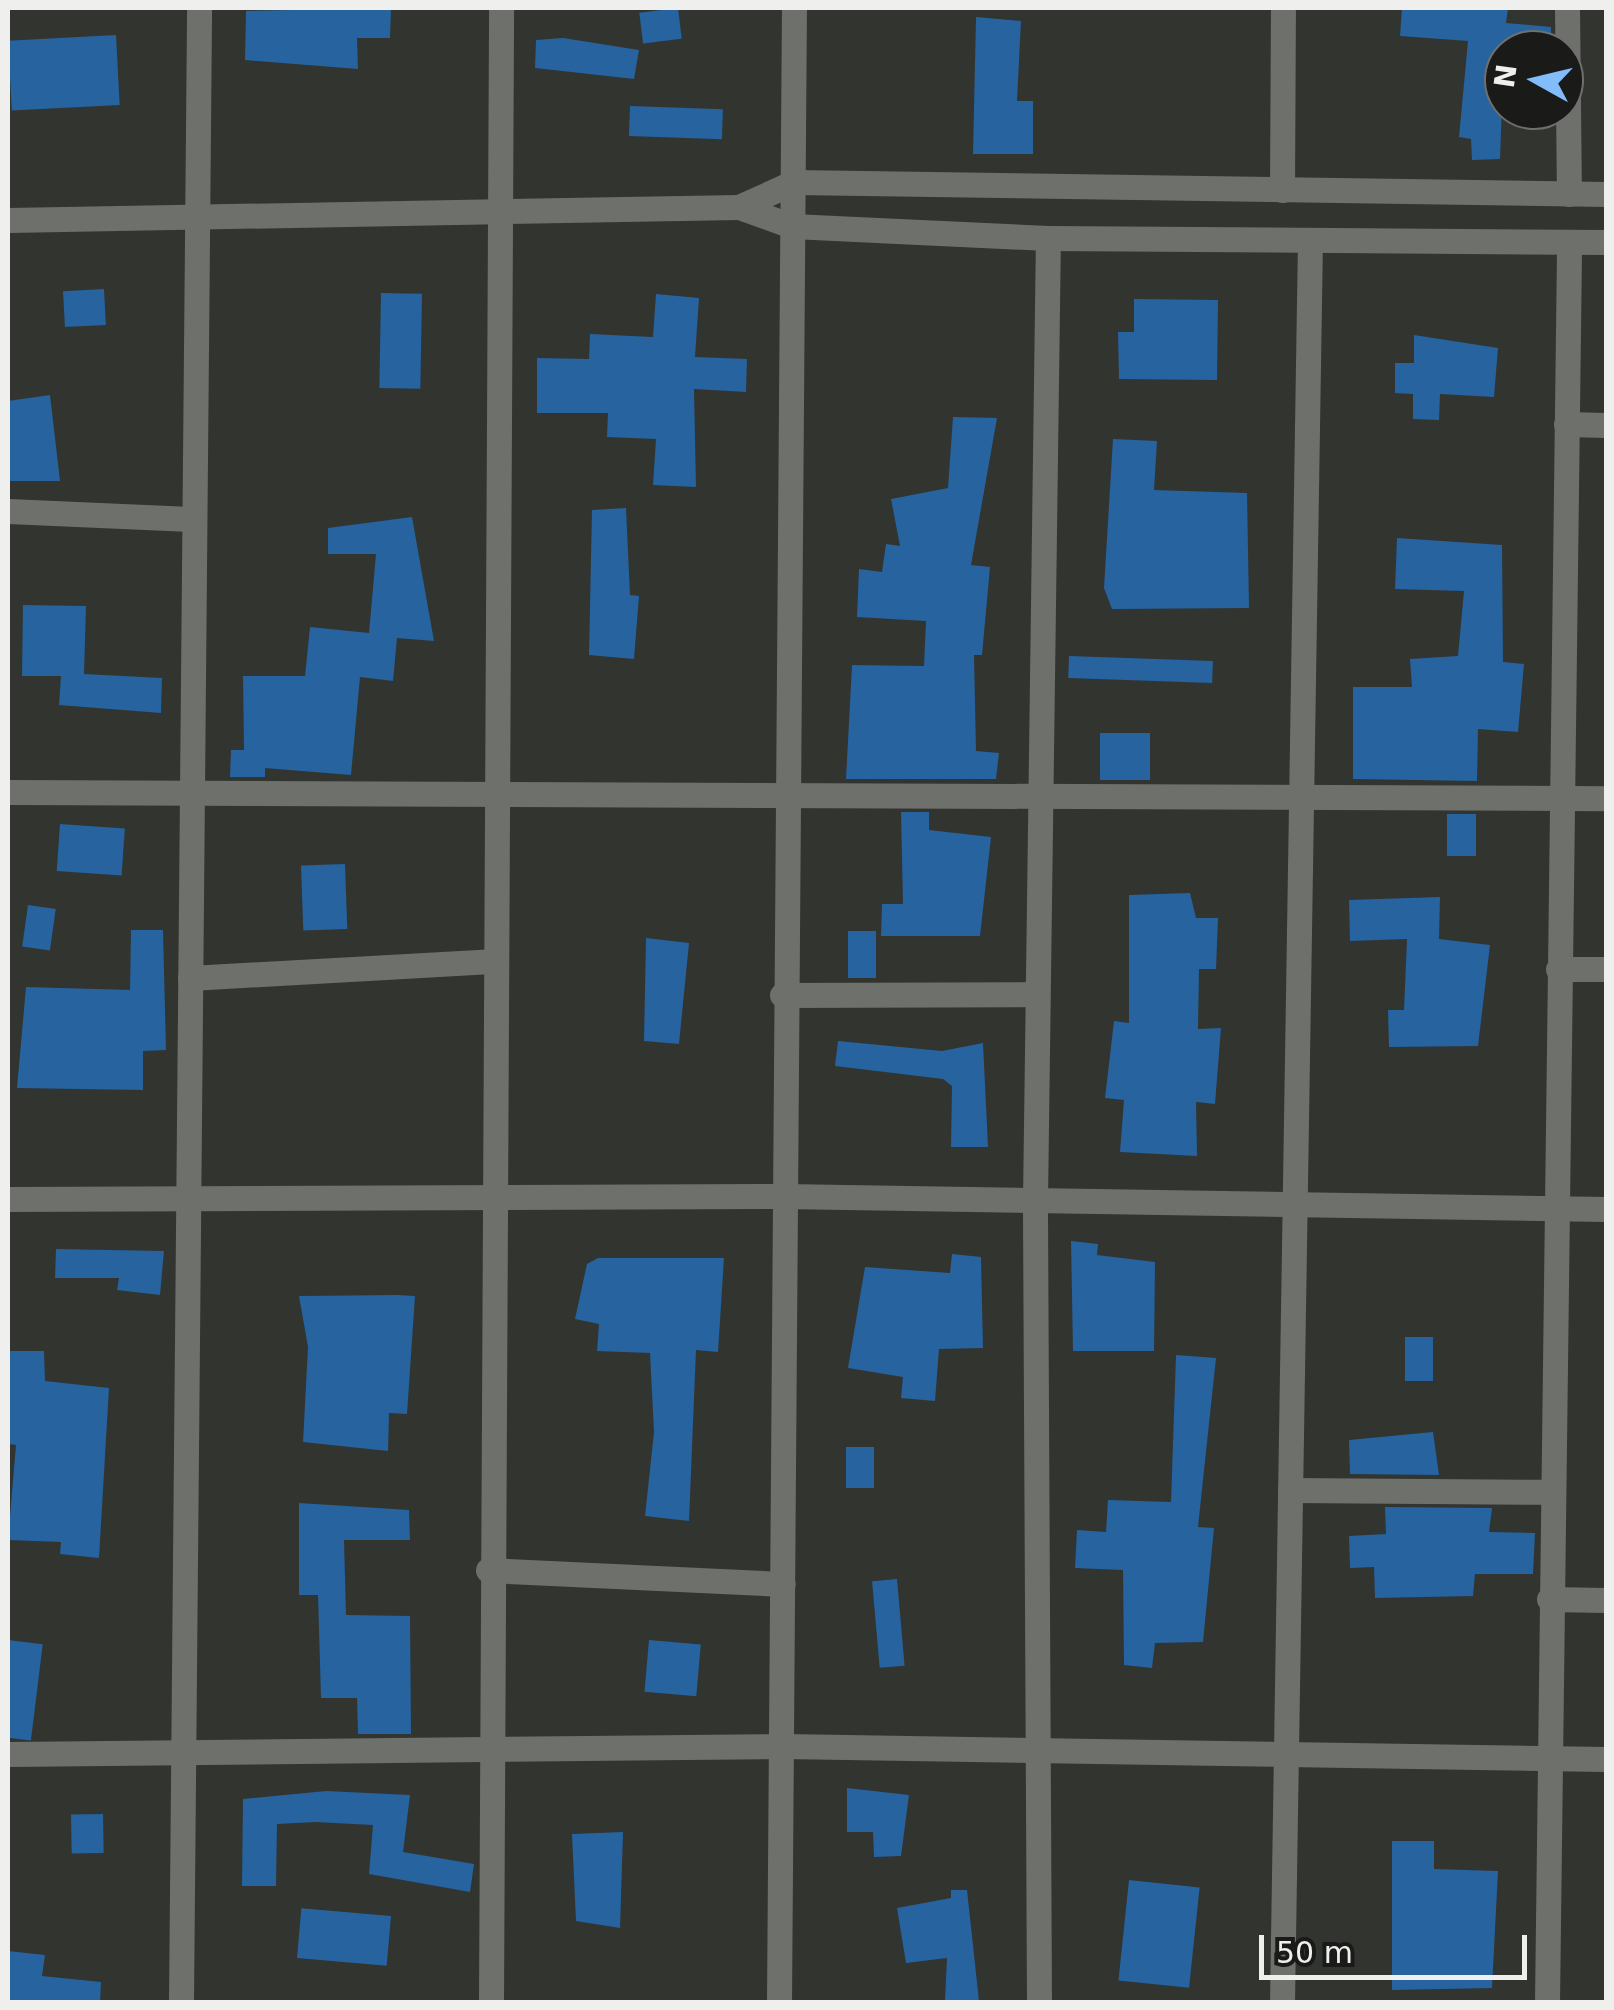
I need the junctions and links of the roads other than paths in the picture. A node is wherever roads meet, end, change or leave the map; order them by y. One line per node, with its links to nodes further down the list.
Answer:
1 (199, 8): 13 (street)
2 (501, 8): 11 (street)
3 (794, 8): 6 (street)
4 (1283, 8): 7 (street)
5 (1568, 8): 8 (street)
6 (794, 182): 7 (street); 10 (street); 14 (street)
7 (1282, 190): 8 (street)
8 (1569, 194): 9 (street)
9 (1606, 194)
10 (739, 206): 11 (street); 14 (street)
11 (502, 211): 13 (street); 27 (street)
12 (8, 220): 13 (street)
13 (195, 220): 22 (street)
14 (792, 226): 15 (street); 28 (street)
15 (1048, 238): 16 (street); 25 (street)
16 (1310, 242): 17 (street); 26 (street)
17 (1569, 242): 18 (street); 19 (street)
18 (1606, 242)
19 (1566, 424): 20 (street); 29 (street)
20 (1606, 425)
21 (8, 510): 22 (street)
22 (191, 519): 24 (street)
23 (8, 792): 24 (street)
24 (188, 792): 27 (street); 34 (street)
25 (1038, 795): 26 (street); 28 (street); 35 (street)
26 (1302, 795): 29 (street); 42 (street)
27 (492, 796): 28 (street); 31 (street)
28 (782, 796): 36 (street)
29 (1559, 798): 30 (street); 32 (street)
30 (1606, 798)
31 (492, 961): 34 (street); 40 (street)
32 (1558, 969): 33 (street); 43 (street)
33 (1606, 969)
34 (190, 978): 41 (street)
35 (1037, 994): 36 (street); 39 (street)
36 (782, 995): 37 (street)
37 (783, 1196): 39 (street); 40 (street); 48 (street)
38 (8, 1199): 41 (street)
39 (1035, 1200): 42 (street); 52 (street)
40 (491, 1202): 41 (street); 47 (street)
41 (188, 1204): 53 (street)
42 (1296, 1204): 43 (street); 45 (street)
43 (1556, 1208): 44 (street); 46 (street)
44 (1606, 1210)
45 (1290, 1490): 46 (street); 56 (street)
46 (1550, 1492): 49 (street)
47 (488, 1570): 48 (street); 55 (street)
48 (783, 1584): 51 (street)
49 (1549, 1599): 50 (street); 57 (street)
50 (1606, 1600)
51 (783, 1746): 52 (street); 55 (street); 61 (street)
52 (1039, 1750): 56 (street); 62 (street)
53 (182, 1753): 54 (street); 55 (street); 59 (street)
54 (8, 1754)
55 (491, 1754): 60 (street)
56 (1288, 1755): 57 (street); 63 (street)
57 (1546, 1759): 58 (street); 64 (street)
58 (1606, 1759)
59 (181, 2002)
60 (491, 2002)
61 (779, 2002)
62 (1039, 2002)
63 (1282, 2002)
64 (1547, 2002)

